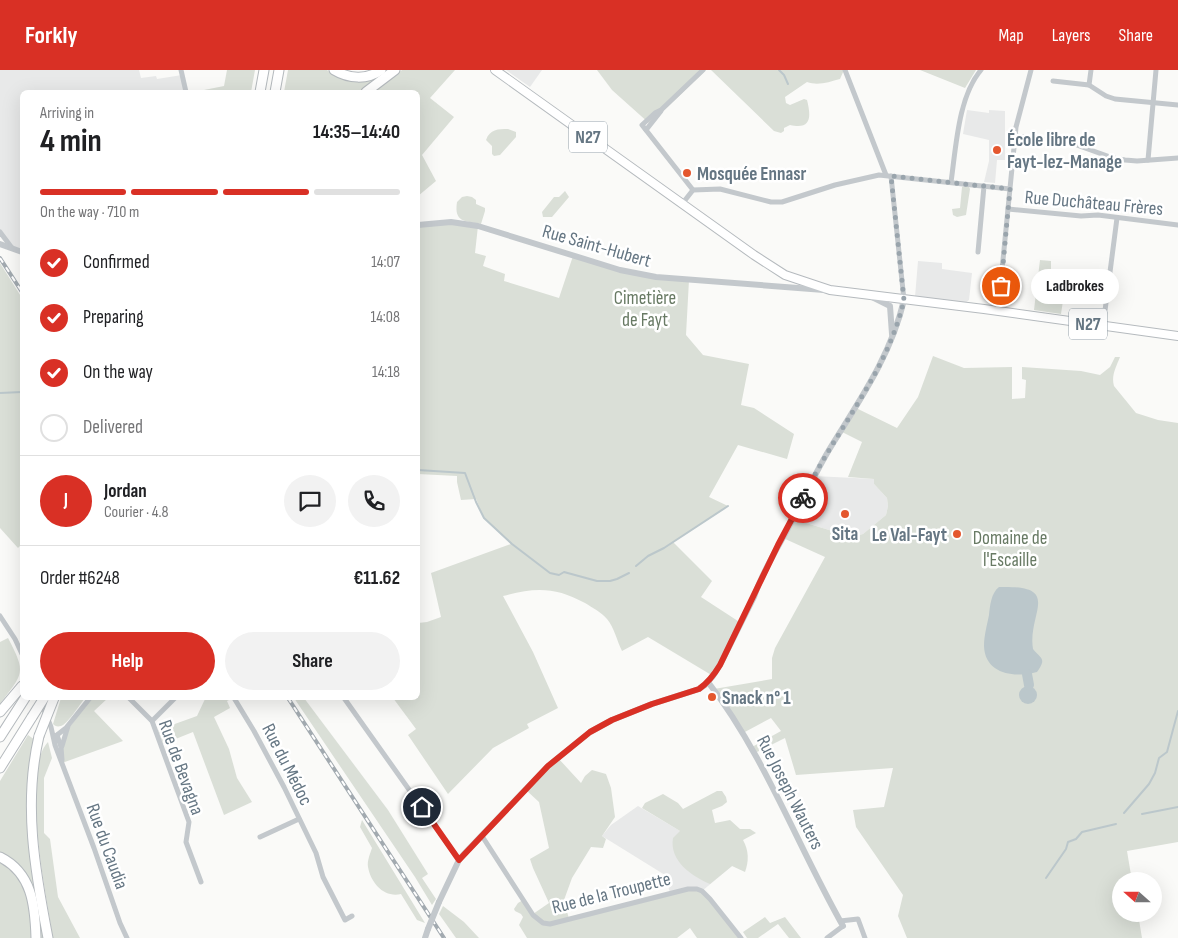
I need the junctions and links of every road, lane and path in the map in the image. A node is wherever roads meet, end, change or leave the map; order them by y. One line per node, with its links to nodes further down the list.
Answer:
1 (182, 70): 16 (street)
2 (264, 70): 17 (highway)
3 (279, 70): 18 (highway)
4 (334, 70): 5 (highway)
5 (381, 70)
6 (395, 70): 19 (highway)
7 (495, 70): 30 (main road, N27)
8 (703, 70): 29 (street)
9 (845, 70): 25 (street)
10 (981, 70): 26 (street)
11 (1031, 70): 22 (street)
12 (1091, 70): 15 (street)
13 (1156, 70): 20 (street)
14 (1053, 82): 15 (street)
15 (1090, 85): 20 (street)
16 (186, 90)
17 (260, 90)
18 (275, 90)
19 (369, 90)
20 (1153, 103): 21 (street); 24 (street)
21 (1178, 105)
22 (1015, 136): 24 (street); 28 (street)
23 (1178, 158): 24 (street)
24 (1148, 160)
25 (889, 175): 26 (street); 29 (street); 46 (street)
26 (951, 182): 27 (street)
27 (984, 186): 28 (street); 39 (street)
28 (1010, 189): 31 (street)
29 (693, 190): 30 (street)
30 (682, 204): 40 (main road, N27)
31 (1008, 209): 32 (street, Rue Duchâteau Frères); 47 (street)
32 (1117, 218): 34 (street, Rue Duchâteau Frères); 48 (street)
33 (420, 225): 42 (street, Rue Saint-Hubert)
34 (1178, 225)
35 (0, 232): 37 (street)
36 (0, 244): 37 (street)
37 (13, 248): 38 (street)
38 (20, 251)
39 (978, 252)
40 (769, 265): 41 (main road, N27); 42 (street)
41 (797, 280): 42 (street); 43 (street); 44 (main road, N27)
42 (777, 284): 43 (street, Rue Saint-Hubert)
43 (793, 287): 44 (street, Rue Saint-Hubert)
44 (830, 290): 45 (main road, N27)
45 (870, 296): 46 (main road, N27); 50 (street)
46 (904, 300): 47 (main road, N27); 50 (street)
47 (998, 311): 48 (main road, N27)
48 (1102, 326): 49 (main road, N27)
49 (1178, 336)
50 (892, 340): 53 (street)
51 (0, 616): 52 (street)
52 (20, 650)
53 (708, 682): 71 (street); 77 (street, Rue Joseph Wauters)
54 (20, 695): 64 (highway)
55 (20, 699): 67 (highway)
56 (40, 700): 66 (street, Rue du Caudia)
57 (43, 700): 69 (highway, bridge)
58 (53, 700): 79 (highway, bridge)
59 (88, 700): 66 (street)
60 (131, 700): 65 (street, Rue de Bevagna)
61 (173, 700): 65 (street)
62 (235, 700): 70 (street, Rue du Médoc)
63 (345, 700): 74 (street)
64 (0, 712)
65 (152, 721): 75 (street, Rue de Bevagna)
66 (56, 734): 68 (street, Rue du Caudia); 68 (street, Rue du Caudia)
67 (0, 737)
68 (62, 763): 80 (street, Rue du Caudia)
69 (0, 768)
70 (299, 819): 72 (street, Rue du Médoc); 76 (street, Rue du Médoc)
71 (482, 836): 74 (street); 82 (street, Rue de la Troupette)
72 (260, 837)
73 (0, 857): 78 (highway)
74 (459, 860): 81 (street, bridge)
75 (201, 882)
76 (352, 916)
77 (842, 923): 83 (street); 84 (street)
78 (36, 938)
79 (48, 938)
80 (127, 938)
81 (425, 938)
82 (741, 938)
83 (827, 938)
84 (865, 938)

